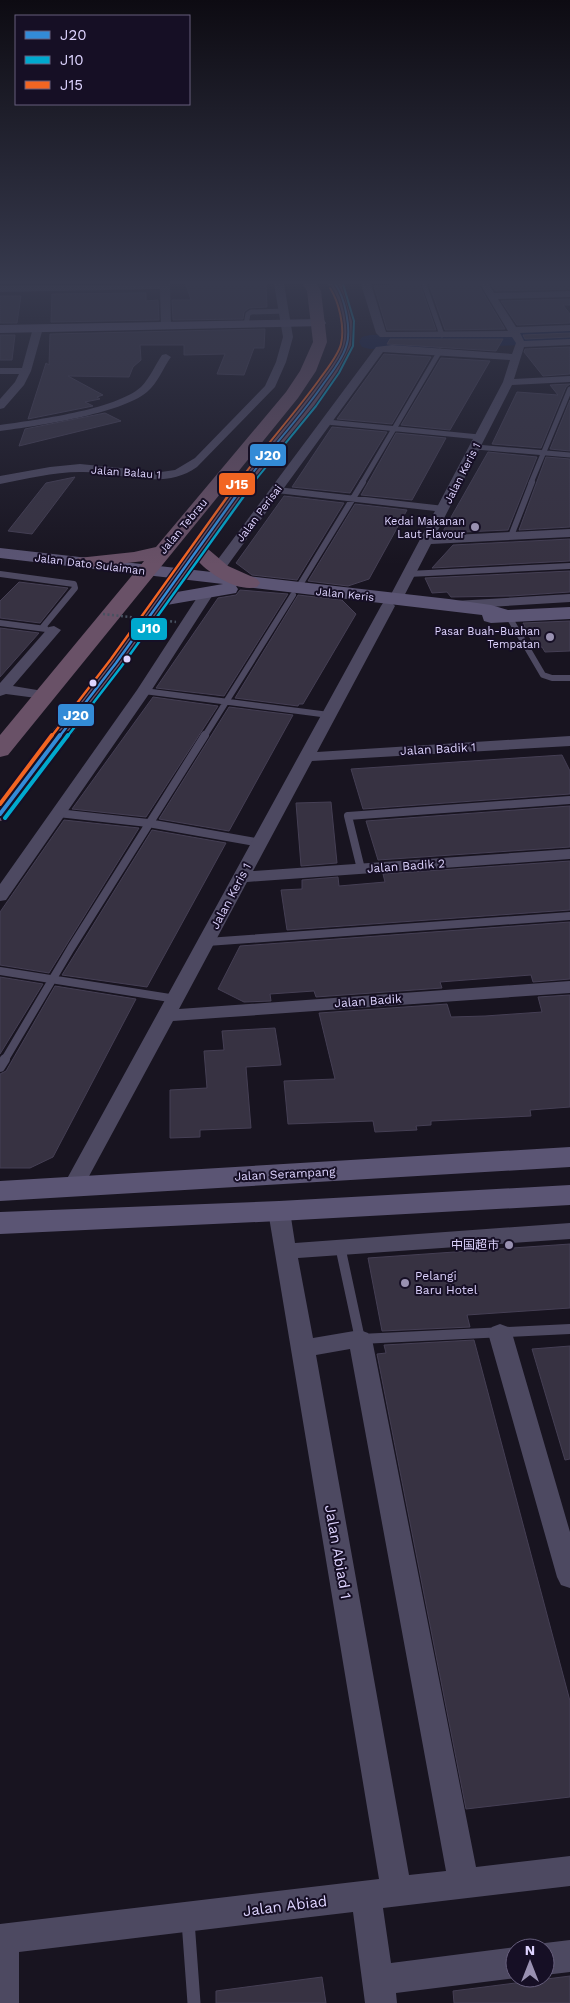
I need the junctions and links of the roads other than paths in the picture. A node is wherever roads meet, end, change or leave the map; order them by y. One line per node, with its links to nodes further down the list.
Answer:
1 (23, 377): 12 (street)
2 (154, 377): 13 (street)
3 (274, 377): 20 (street, Jalan Balau 1)
4 (304, 377): 28 (highway, Jalan Tebrau)
5 (328, 377): 27 (highway, Jalan Tebrau)
6 (359, 377): 14 (street, Jalan Perisai)
7 (425, 377): 16 (lane)
8 (509, 377): 10 (street, Jalan Keris 1)
9 (570, 379): 10 (street)
10 (508, 382): 17 (street, Jalan Keris 1)
11 (570, 389): 18 (lane)
12 (0, 407): 13 (street)
13 (60, 417): 15 (street)
14 (327, 422): 16 (lane); 21 (street, Jalan Perisai)
15 (0, 428)
16 (395, 430): 17 (lane); 22 (lane)
17 (478, 442): 18 (lane); 23 (street, Jalan Keris 1)
18 (543, 453): 19 (lane); 25 (lane)
19 (570, 455)
20 (0, 480)
21 (277, 490): 22 (lane); 33 (street, Jalan Perisai)
22 (351, 499): 23 (lane); 39 (lane)
23 (444, 509): 26 (street, Jalan Keris 1)
24 (570, 533): 25 (street)
25 (511, 536): 26 (street)
26 (426, 540): 36 (street, Jalan Keris 1)
27 (198, 549): 33 (highway); 38 (highway, Jalan Tebrau)
28 (162, 551): 31 (highway); 35 (highway, Jalan Tebrau)
29 (0, 553): 31 (street, Jalan Dato Sulaiman)
30 (0, 562): 35 (street, Jalan Dato Sulaiman)
31 (85, 562): 35 (street, Jalan Dato Sulaiman)
32 (570, 566): 36 (lane)
33 (217, 570): 37 (highway)
34 (0, 574): 47 (lane)
35 (143, 574): 38 (street, Jalan Dato Sulaiman); 51 (highway, Jalan Tebrau)
36 (408, 574): 42 (street, Jalan Keris 1)
37 (250, 583): 38 (street, Jalan Keris); 39 (street, Jalan Keris)
38 (171, 586): 40 (street, Jalan Keris); 59 (highway, Jalan Tebrau)
39 (295, 592): 40 (street, Jalan Keris); 42 (street, Jalan Keris); 52 (lane)
40 (207, 593): 50 (street)
41 (570, 598): 43 (street)
42 (392, 603): 43 (street, Jalan Keris); 45 (street, Jalan Keris); 53 (street, Jalan Keris 1)
43 (449, 605): 45 (street, Jalan Keris)
44 (570, 613): 45 (street, Jalan Keris)
45 (509, 617): 48 (lane)
46 (0, 623): 47 (lane)
47 (48, 629): 49 (street)
48 (570, 678)
49 (1, 690): 51 (street)
50 (144, 692): 52 (lane); 58 (street)
51 (44, 695): 55 (highway, Jalan Tebrau)
52 (228, 701): 53 (lane); 60 (lane)
53 (329, 715): 56 (street, Jalan Keris 1)
54 (570, 741): 56 (street, Jalan Badik 1)
55 (0, 750)
56 (307, 757): 61 (street, Jalan Keris 1)
57 (570, 800): 63 (lane)
58 (58, 813): 60 (lane); 65 (street)
59 (0, 814)
60 (148, 823): 61 (lane); 69 (lane)
61 (261, 842): 64 (street, Jalan Keris 1)
62 (570, 854): 63 (street, Jalan Badik 2)
63 (361, 869): 64 (street, Jalan Badik 2)
64 (242, 877): 67 (street, Jalan Keris 1)
65 (0, 896)
66 (570, 916): 67 (lane)
67 (207, 942): 71 (street, Jalan Keris 1)
68 (0, 971): 69 (lane)
69 (52, 978): 71 (lane); 73 (lane)
70 (570, 987): 72 (street, Jalan Badik)
71 (176, 999): 72 (street, Jalan Keris 1)
72 (166, 1016): 75 (street, Jalan Keris 1)
73 (0, 1067)
74 (570, 1157): 75 (street, Jalan Serampang)
75 (74, 1186): 76 (street, Jalan Serampang)
76 (0, 1191)
77 (570, 1195): 78 (street)
78 (279, 1211): 79 (street); 82 (street, Jalan Abiad 1)
79 (0, 1223)
80 (570, 1231): 81 (street)
81 (340, 1246): 82 (street); 85 (lane)
82 (286, 1251): 86 (street, Jalan Abiad 1)
83 (570, 1329): 84 (lane)
84 (500, 1333): 85 (lane); 87 (street)
85 (360, 1339): 86 (street); 89 (street)
86 (302, 1349): 90 (street, Jalan Abiad 1)
87 (570, 1577)
88 (570, 1872): 89 (street, Jalan Abiad)
89 (464, 1884): 90 (street, Jalan Abiad)
90 (397, 1893): 91 (street, Jalan Abiad)
91 (366, 1897): 92 (street, Jalan Abiad); 97 (street)
92 (188, 1918): 93 (street, Jalan Abiad); 99 (lane)
93 (1, 1939): 98 (street)
94 (570, 1956): 95 (street)
95 (555, 1958)
96 (505, 1965): 97 (street)
97 (379, 1992)
98 (3, 2003)
99 (194, 2003)

